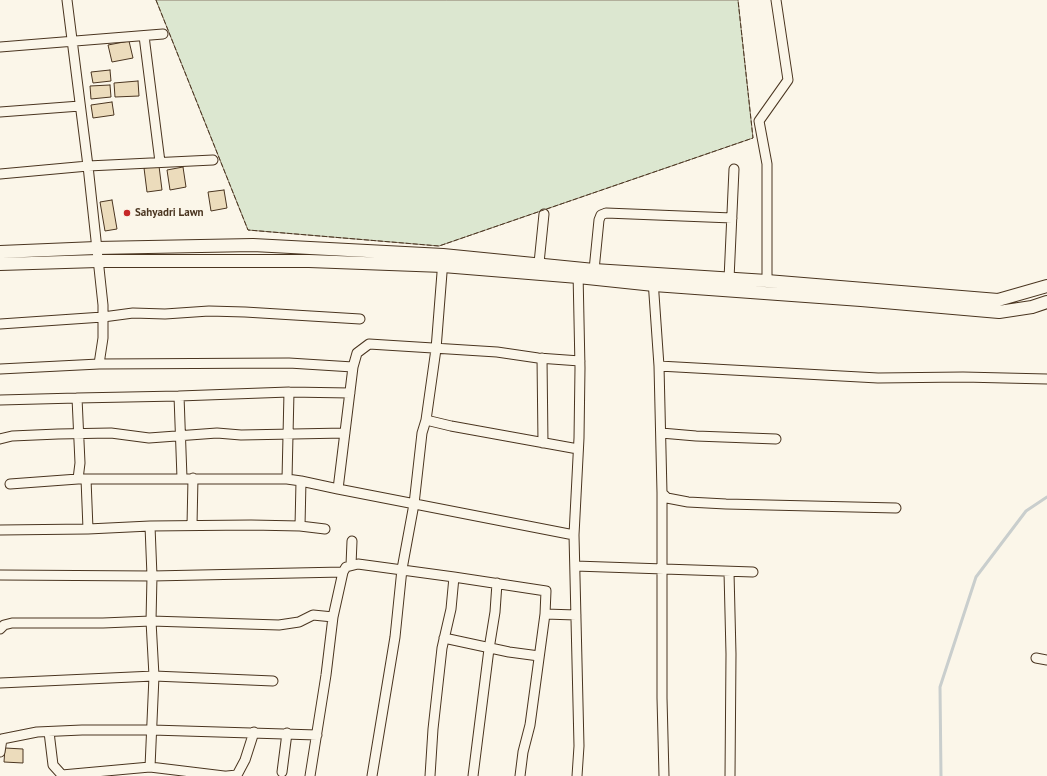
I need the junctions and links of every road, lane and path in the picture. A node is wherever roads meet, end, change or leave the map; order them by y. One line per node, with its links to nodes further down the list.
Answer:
1 (67, 0): 5 (street)
2 (776, 0): 26 (street)
3 (164, 34): 4 (street)
4 (144, 36): 5 (street); 10 (street)
5 (72, 42): 6 (street); 7 (street)
6 (0, 47)
7 (80, 106): 8 (street); 11 (street)
8 (0, 112)
9 (213, 160): 10 (street)
10 (160, 162): 11 (street)
11 (88, 166): 13 (street); 16 (street)
12 (734, 169): 15 (street)
13 (0, 174)
14 (544, 214): 20 (street)
15 (732, 218): 22 (street); 24 (street)
16 (96, 248): 17 (street); 18 (street); 19 (street)
17 (0, 252)
18 (443, 260): 19 (street); 20 (street); 23 (street); 32 (street)
19 (98, 261): 21 (street); 29 (street)
20 (539, 263): 23 (street)
21 (0, 264)
22 (594, 270): 23 (street); 25 (street)
23 (578, 273): 25 (street); 34 (street)
24 (729, 279): 25 (street); 26 (street)
25 (653, 280): 28 (street); 36 (street)
26 (767, 281): 27 (street)
27 (1047, 286)
28 (1047, 302)
29 (103, 317): 30 (street); 31 (street); 35 (street)
30 (360, 319)
31 (0, 324)
32 (436, 349): 33 (street); 37 (street); 45 (street)
33 (542, 358): 34 (street); 53 (street)
34 (580, 361): 54 (street)
35 (99, 364): 37 (street); 38 (street)
36 (659, 366): 39 (street); 48 (street)
37 (353, 367): 41 (street)
38 (0, 369)
39 (1047, 379)
40 (289, 392): 41 (street); 42 (street); 46 (street)
41 (350, 393): 47 (street)
42 (179, 396): 43 (street); 50 (street)
43 (78, 398): 44 (street); 49 (street)
44 (0, 400)
45 (426, 420): 53 (street); 63 (street)
46 (289, 433): 47 (street); 50 (street); 58 (street)
47 (345, 433): 61 (street)
48 (661, 433): 52 (street); 62 (street)
49 (79, 434): 50 (street); 51 (street); 57 (street)
50 (180, 436): 55 (street)
51 (0, 439)
52 (776, 439)
53 (543, 443): 54 (street)
54 (578, 449): 71 (street)
55 (182, 478): 56 (street); 57 (street)
56 (193, 478): 58 (street); 65 (street)
57 (82, 479): 60 (street); 68 (street)
58 (287, 479): 59 (street)
59 (301, 480): 61 (street); 67 (street)
60 (10, 484)
61 (338, 489): 63 (street)
62 (662, 493): 64 (street); 76 (street)
63 (414, 504): 71 (street); 75 (street)
64 (896, 508)
65 (192, 525): 66 (street); 67 (street)
66 (150, 526): 68 (street); 81 (street)
67 (300, 526): 69 (street)
68 (88, 528): 70 (street)
69 (325, 529)
70 (0, 530)
71 (574, 534): 74 (street)
72 (352, 541): 73 (street)
73 (351, 565): 75 (street); 77 (street)
74 (575, 566): 76 (street); 85 (street)
75 (402, 569): 82 (street); 107 (street)
76 (662, 569): 78 (street); 112 (street)
77 (343, 572): 81 (street); 86 (street)
78 (729, 572): 79 (street); 113 (street)
79 (753, 572)
80 (0, 575): 81 (street)
81 (152, 576): 87 (street)
82 (454, 576): 83 (street); 89 (street)
83 (497, 583): 84 (street); 90 (street)
84 (545, 614): 85 (street); 91 (street)
85 (576, 615): 111 (street)
86 (333, 617): 87 (street); 101 (street)
87 (151, 621): 88 (street); 94 (street)
88 (0, 629)
89 (444, 638): 90 (street); 108 (street)
90 (489, 649): 91 (street); 109 (street)
91 (539, 656): 110 (street)
92 (1036, 658): 93 (street)
93 (1047, 660)
94 (154, 676): 95 (street); 96 (street); 97 (street)
95 (273, 681)
96 (0, 683)
97 (152, 730): 98 (street); 99 (street); 103 (street)
98 (49, 732): 102 (street); 103 (street)
99 (254, 732): 100 (street); 105 (street)
100 (287, 733): 101 (street); 104 (street)
101 (317, 735): 106 (street)
102 (0, 752)
103 (150, 767): 105 (street)
104 (282, 772)
105 (226, 776)
106 (310, 776)
107 (372, 776)
108 (430, 776)
109 (473, 776)
110 (520, 776)
111 (577, 776)
112 (664, 776)
113 (730, 776)

